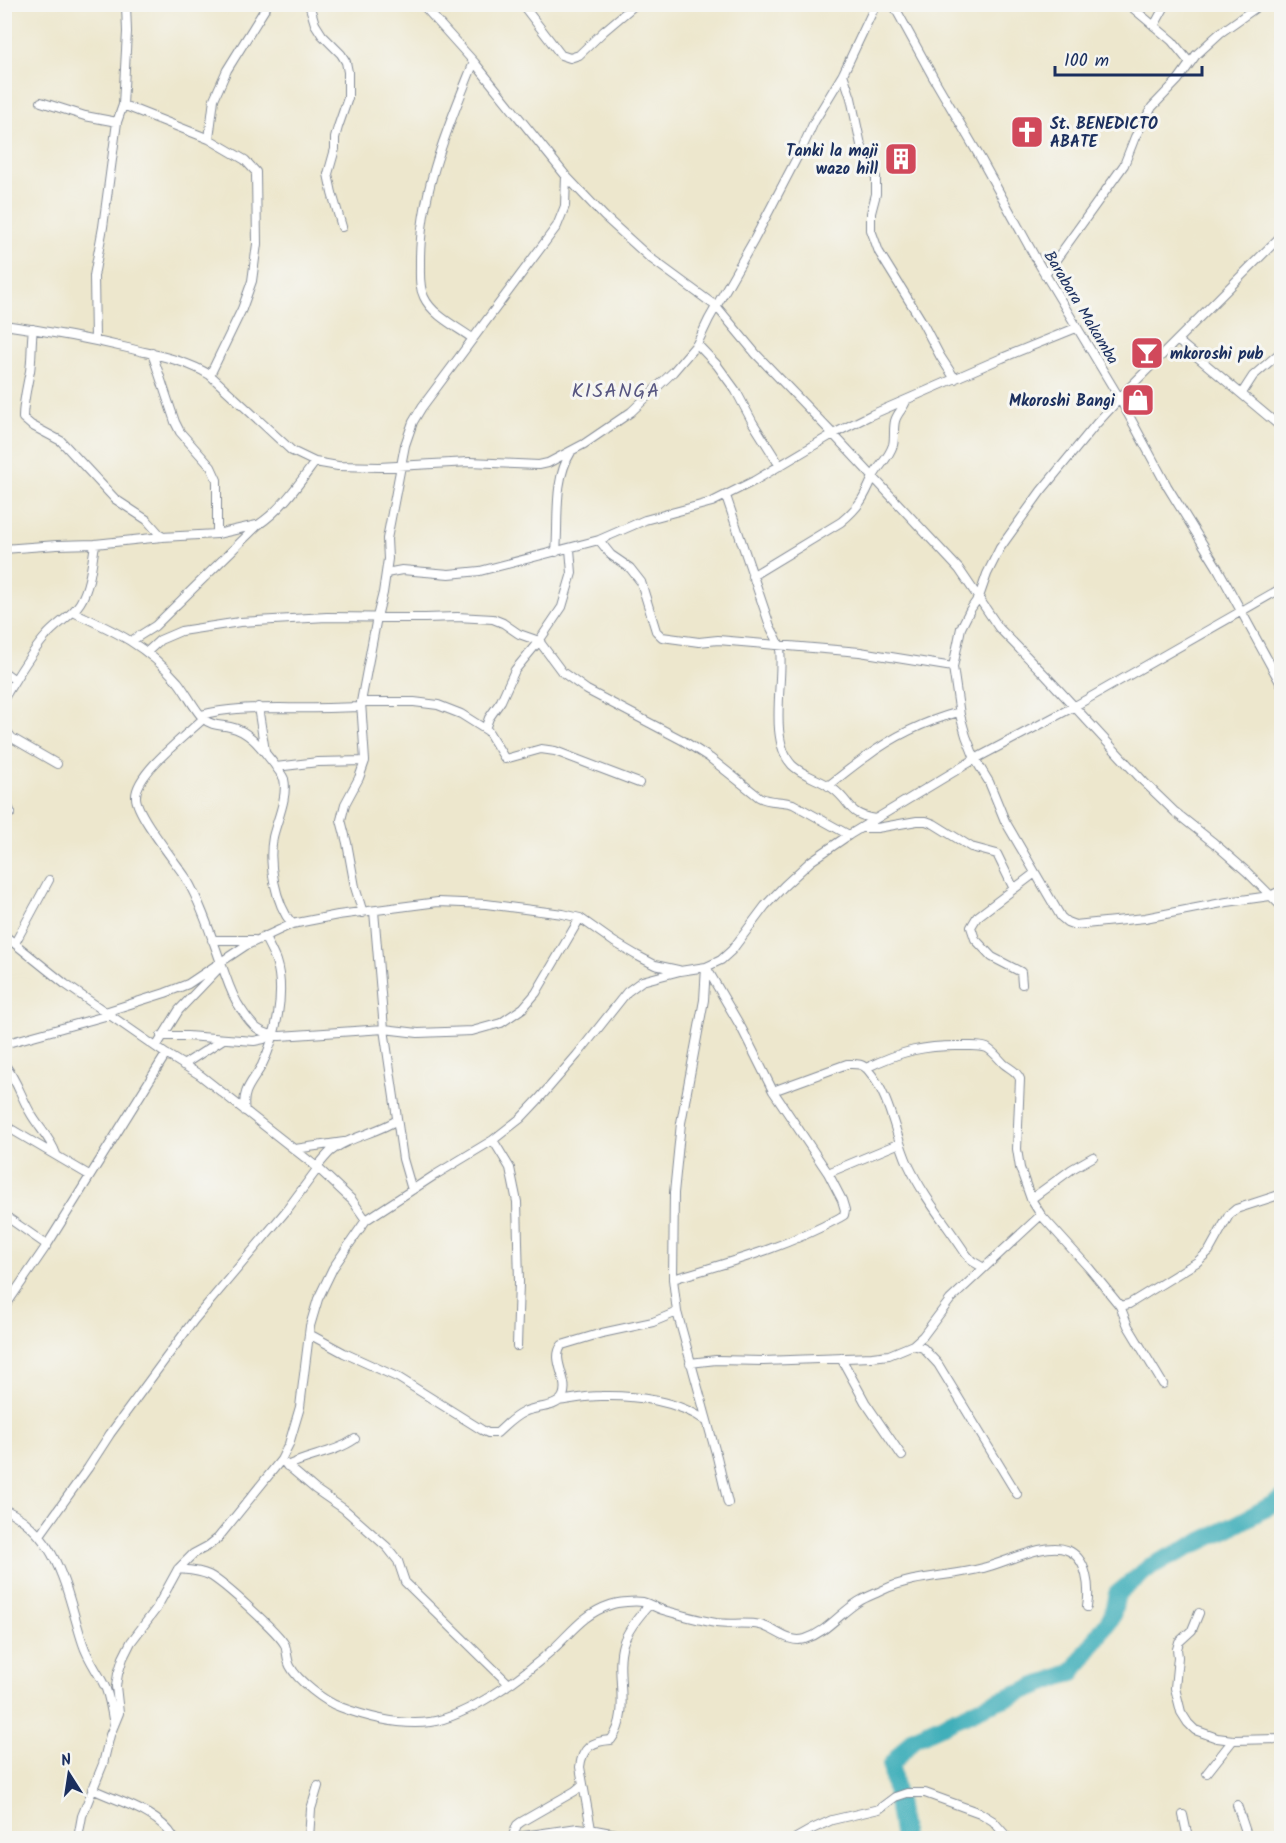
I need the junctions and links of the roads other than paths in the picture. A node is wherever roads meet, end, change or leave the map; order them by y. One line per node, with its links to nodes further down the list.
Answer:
1 (126, 4): 17 (street)
2 (268, 4): 19 (street)
3 (309, 4): 21 (street)
4 (422, 4): 13 (street)
5 (522, 4): 6 (street)
6 (636, 4)
7 (876, 4): 15 (street)
8 (894, 4): 23 (street, Barabara Makamba)
9 (1128, 4): 12 (street)
10 (1166, 4): 12 (street)
11 (1261, 4): 14 (street)
12 (1154, 26): 14 (street)
13 (474, 62): 20 (street); 28 (street)
14 (1190, 63): 23 (street)
15 (843, 74): 24 (street); 35 (street)
16 (41, 102): 18 (street)
17 (123, 105): 18 (street); 19 (street)
18 (117, 122): 29 (street)
19 (209, 139): 34 (street)
20 (566, 176): 24 (street); 28 (street)
21 (342, 227)
22 (1281, 235): 30 (street)
23 (1045, 275): 26 (street, Barabara Makamba)
24 (717, 307): 31 (street); 40 (street)
25 (4, 326): 27 (street)
26 (1076, 328): 35 (street); 37 (street, Barabara Makamba)
27 (33, 329): 29 (street); 49 (street)
28 (472, 338): 43 (street)
29 (95, 340): 33 (street)
30 (1177, 340): 36 (street); 37 (street)
31 (697, 344): 41 (street); 44 (street)
32 (1281, 351): 36 (street)
33 (152, 353): 34 (street); 48 (street)
34 (210, 375): 42 (street)
35 (955, 379): 38 (street)
36 (1242, 393): 39 (street)
37 (1120, 399): 58 (street); 60 (street, Barabara Makamba)
38 (906, 400): 40 (street); 45 (street)
39 (1281, 428)
40 (833, 434): 44 (street); 45 (street)
41 (571, 451): 43 (street); 54 (street)
42 (315, 462): 43 (street); 47 (street)
43 (401, 466): 55 (street)
44 (780, 466): 46 (street)
45 (873, 477): 56 (street); 58 (street)
46 (726, 496): 50 (street); 56 (street)
47 (258, 525): 48 (street); 62 (street)
48 (217, 534): 49 (street)
49 (162, 537): 51 (street)
50 (599, 540): 53 (street); 64 (street)
51 (95, 544): 52 (street); 59 (street)
52 (4, 549)
53 (570, 549): 54 (street); 63 (street)
54 (556, 552): 55 (street)
55 (386, 573): 61 (street)
56 (752, 576): 64 (street)
57 (1281, 588): 60 (street)
58 (979, 597): 66 (street); 72 (street)
59 (73, 612): 62 (street); 68 (street)
60 (1241, 612): 69 (street, Barabara Makamba); 72 (street)
61 (376, 617): 63 (street); 65 (street); 71 (street)
62 (131, 641): 65 (street)
63 (539, 641): 77 (street); 89 (street)
64 (780, 646): 66 (street); 84 (street)
65 (147, 652): 75 (street)
66 (953, 667): 74 (street)
67 (4, 672): 68 (street)
68 (15, 680): 70 (street)
69 (1281, 686)
70 (4, 698)
71 (361, 705): 73 (street); 77 (street); 80 (street)
72 (1075, 706): 79 (street); 94 (street)
73 (258, 707): 75 (street); 78 (street)
74 (959, 711): 79 (street); 84 (street)
75 (202, 717): 78 (street); 102 (street)
76 (4, 728): 81 (street)
77 (485, 729): 83 (street)
78 (265, 752): 82 (street)
79 (975, 759): 87 (street); 90 (street)
80 (365, 761): 82 (street); 97 (street)
81 (57, 764)
82 (276, 767): 99 (street)
83 (639, 783)
84 (828, 786): 87 (street)
85 (4, 798): 86 (street)
86 (11, 813)
87 (875, 819): 88 (street)
88 (862, 828): 89 (street); 92 (street)
89 (849, 835): 105 (street)
90 (1035, 873): 92 (street); 94 (street)
91 (49, 880): 103 (street)
92 (1014, 889): 107 (street)
93 (1281, 890): 94 (street)
94 (1270, 896): 95 (street)
95 (1281, 907)
96 (374, 911): 97 (street); 98 (street); 109 (street)
97 (363, 912): 99 (street)
98 (580, 918): 106 (street); 109 (street)
99 (292, 924): 101 (street)
100 (4, 935): 103 (street)
101 (261, 938): 102 (street); 104 (street); 111 (street)
102 (212, 940): 104 (street)
103 (15, 943): 108 (street)
104 (221, 964): 108 (street); 110 (street); 111 (street)
105 (706, 967): 106 (street); 119 (street); 140 (street)
106 (680, 971): 123 (street)
107 (1022, 984)
108 (107, 1013): 113 (street); 114 (street)
109 (384, 1029): 111 (street); 121 (street)
110 (162, 1036): 112 (street); 114 (street)
111 (271, 1036): 112 (street); 120 (street)
112 (222, 1040): 117 (street)
113 (4, 1044)
114 (156, 1047): 115 (street)
115 (166, 1054): 117 (street); 131 (street)
116 (4, 1064): 127 (street)
117 (183, 1065): 120 (street)
118 (866, 1068): 119 (street); 125 (street); 134 (street)
119 (773, 1091): 130 (street)
120 (245, 1111): 126 (street)
121 (397, 1120): 124 (street); 132 (street)
122 (4, 1125): 127 (street)
123 (493, 1140): 132 (street); 146 (street)
124 (349, 1141): 126 (street); 129 (street)
125 (900, 1143): 130 (street); 139 (street)
126 (295, 1149): 129 (street)
127 (56, 1154): 131 (street)
128 (1093, 1157): 134 (street)
129 (318, 1167): 137 (street); 158 (street)
130 (828, 1173): 140 (street)
131 (89, 1175): 138 (street)
132 (412, 1190): 137 (street)
133 (1281, 1194): 141 (street)
134 (1031, 1199): 136 (street)
135 (4, 1215): 138 (street)
136 (1041, 1215): 139 (street); 141 (street)
137 (366, 1220): 144 (street)
138 (47, 1245): 142 (street)
139 (984, 1268): 145 (street)
140 (673, 1279): 143 (street)
141 (1120, 1306): 149 (street)
142 (4, 1308)
143 (677, 1312): 148 (street); 150 (street)
144 (309, 1334): 150 (street); 154 (street)
145 (913, 1345): 147 (street); 155 (street)
146 (517, 1346)
147 (841, 1358): 148 (street); 153 (street)
148 (690, 1363): 151 (street)
149 (1162, 1384)
150 (559, 1401): 151 (street)
151 (706, 1422): 156 (street)
152 (355, 1439): 154 (street)
153 (902, 1456)
154 (284, 1463): 159 (street); 163 (street)
155 (1017, 1494)
156 (728, 1503)
157 (4, 1509): 158 (street)
158 (40, 1535): 164 (street)
159 (178, 1569): 163 (street); 164 (street)
160 (649, 1605): 161 (street); 163 (street); 168 (street)
161 (1087, 1607)
162 (1199, 1613): 166 (street)
163 (509, 1684)
164 (114, 1726): 170 (street)
165 (1281, 1739): 166 (street)
166 (1233, 1740): 167 (street)
167 (1207, 1773)
168 (582, 1785): 173 (street); 174 (street)
169 (318, 1786): 177 (street)
170 (92, 1789): 175 (street); 176 (street)
171 (1238, 1805): 182 (street)
172 (1183, 1815): 181 (street)
173 (593, 1832): 174 (street); 178 (street)
174 (509, 1838)
175 (78, 1839)
176 (174, 1839)
177 (309, 1839)
178 (638, 1839)
179 (796, 1839): 180 (street)
180 (1008, 1839)
181 (1188, 1839)
182 (1248, 1839)

